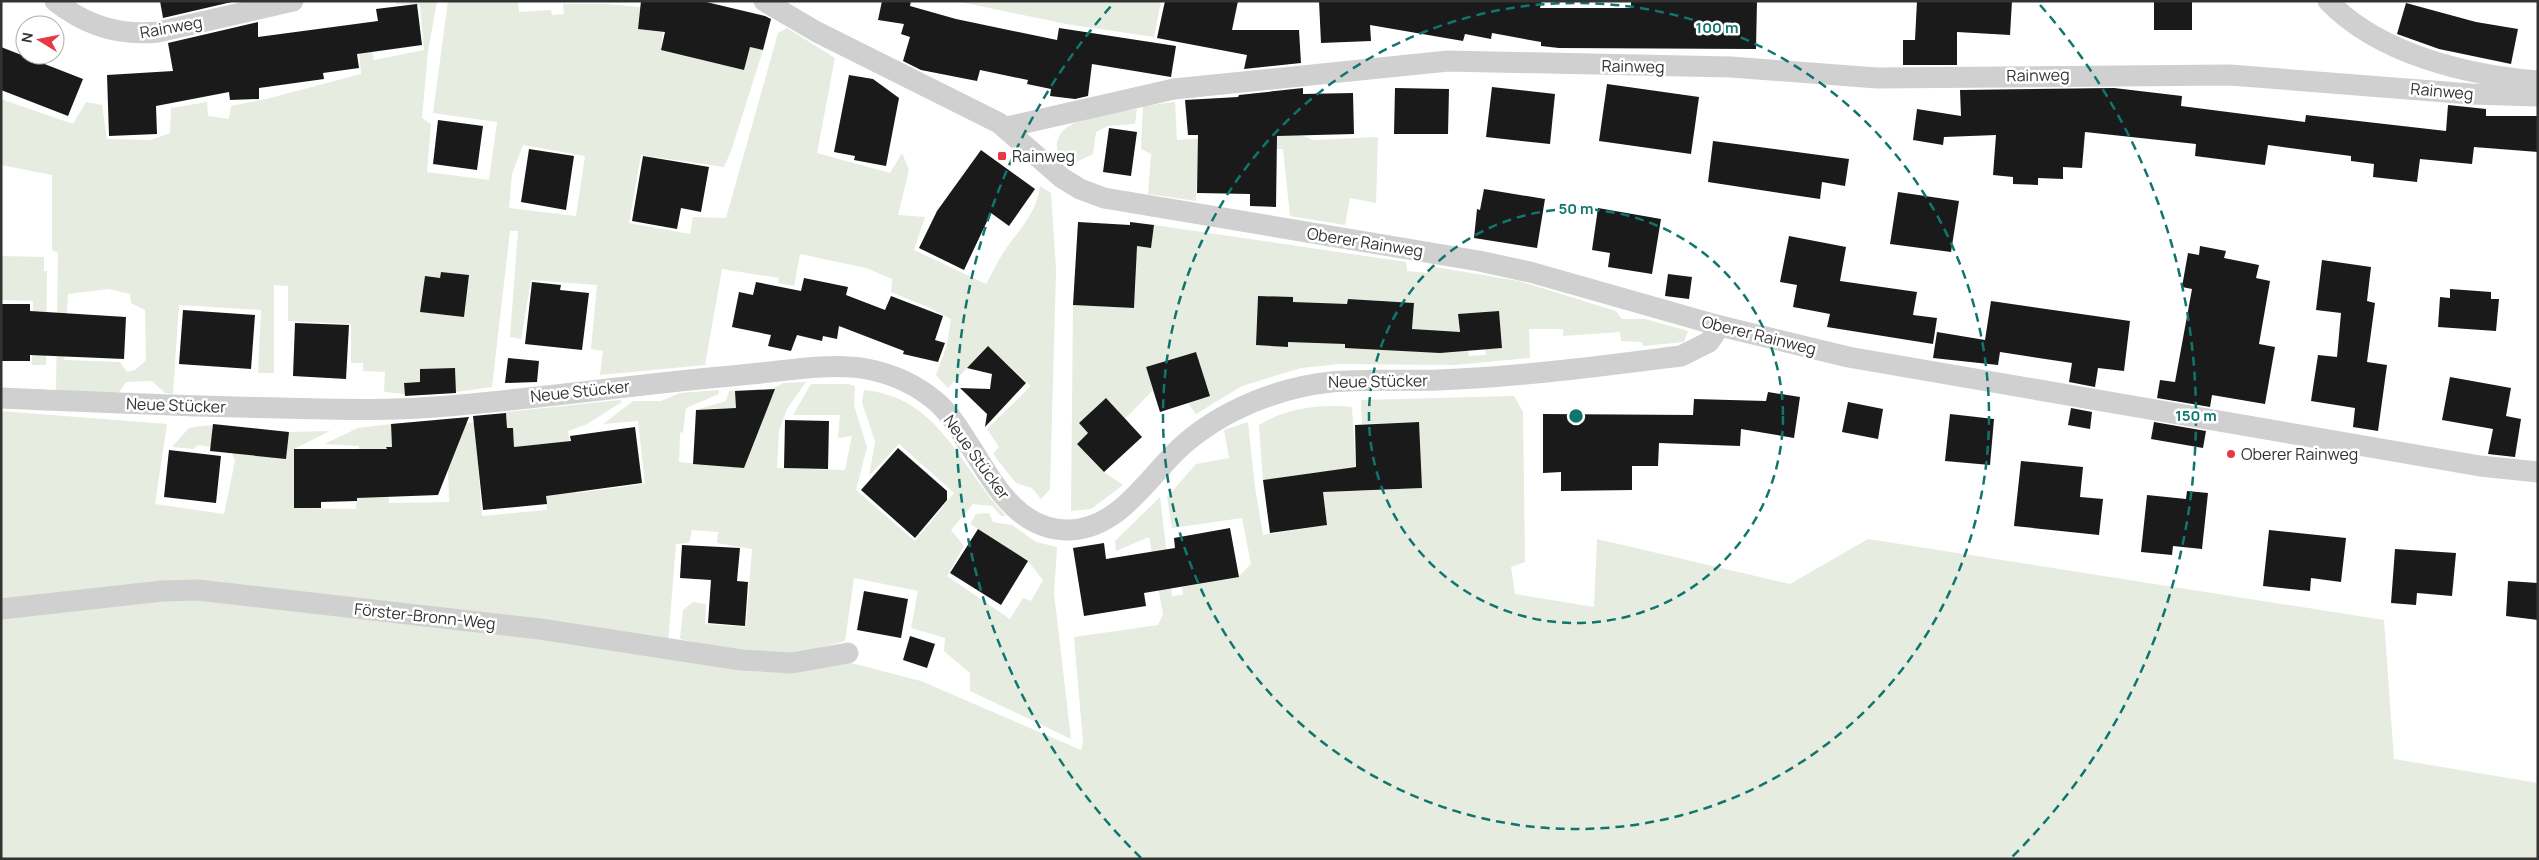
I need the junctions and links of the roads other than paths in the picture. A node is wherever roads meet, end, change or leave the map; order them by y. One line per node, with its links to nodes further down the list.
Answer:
1 (55, 1): 2 (street, Rainweg)
2 (293, 1)
3 (764, 1): 7 (street)
4 (2328, 1): 5 (street)
5 (2538, 80)
6 (2538, 96): 7 (street, Rainweg)
7 (1008, 128): 8 (street, Oberer Rainweg)
8 (1720, 326): 9 (street, Neue Stücker); 10 (street, Oberer Rainweg)
9 (1, 398)
10 (2538, 472)
11 (1, 609): 12 (street, Förster-Bronn-Weg)
12 (848, 653)

